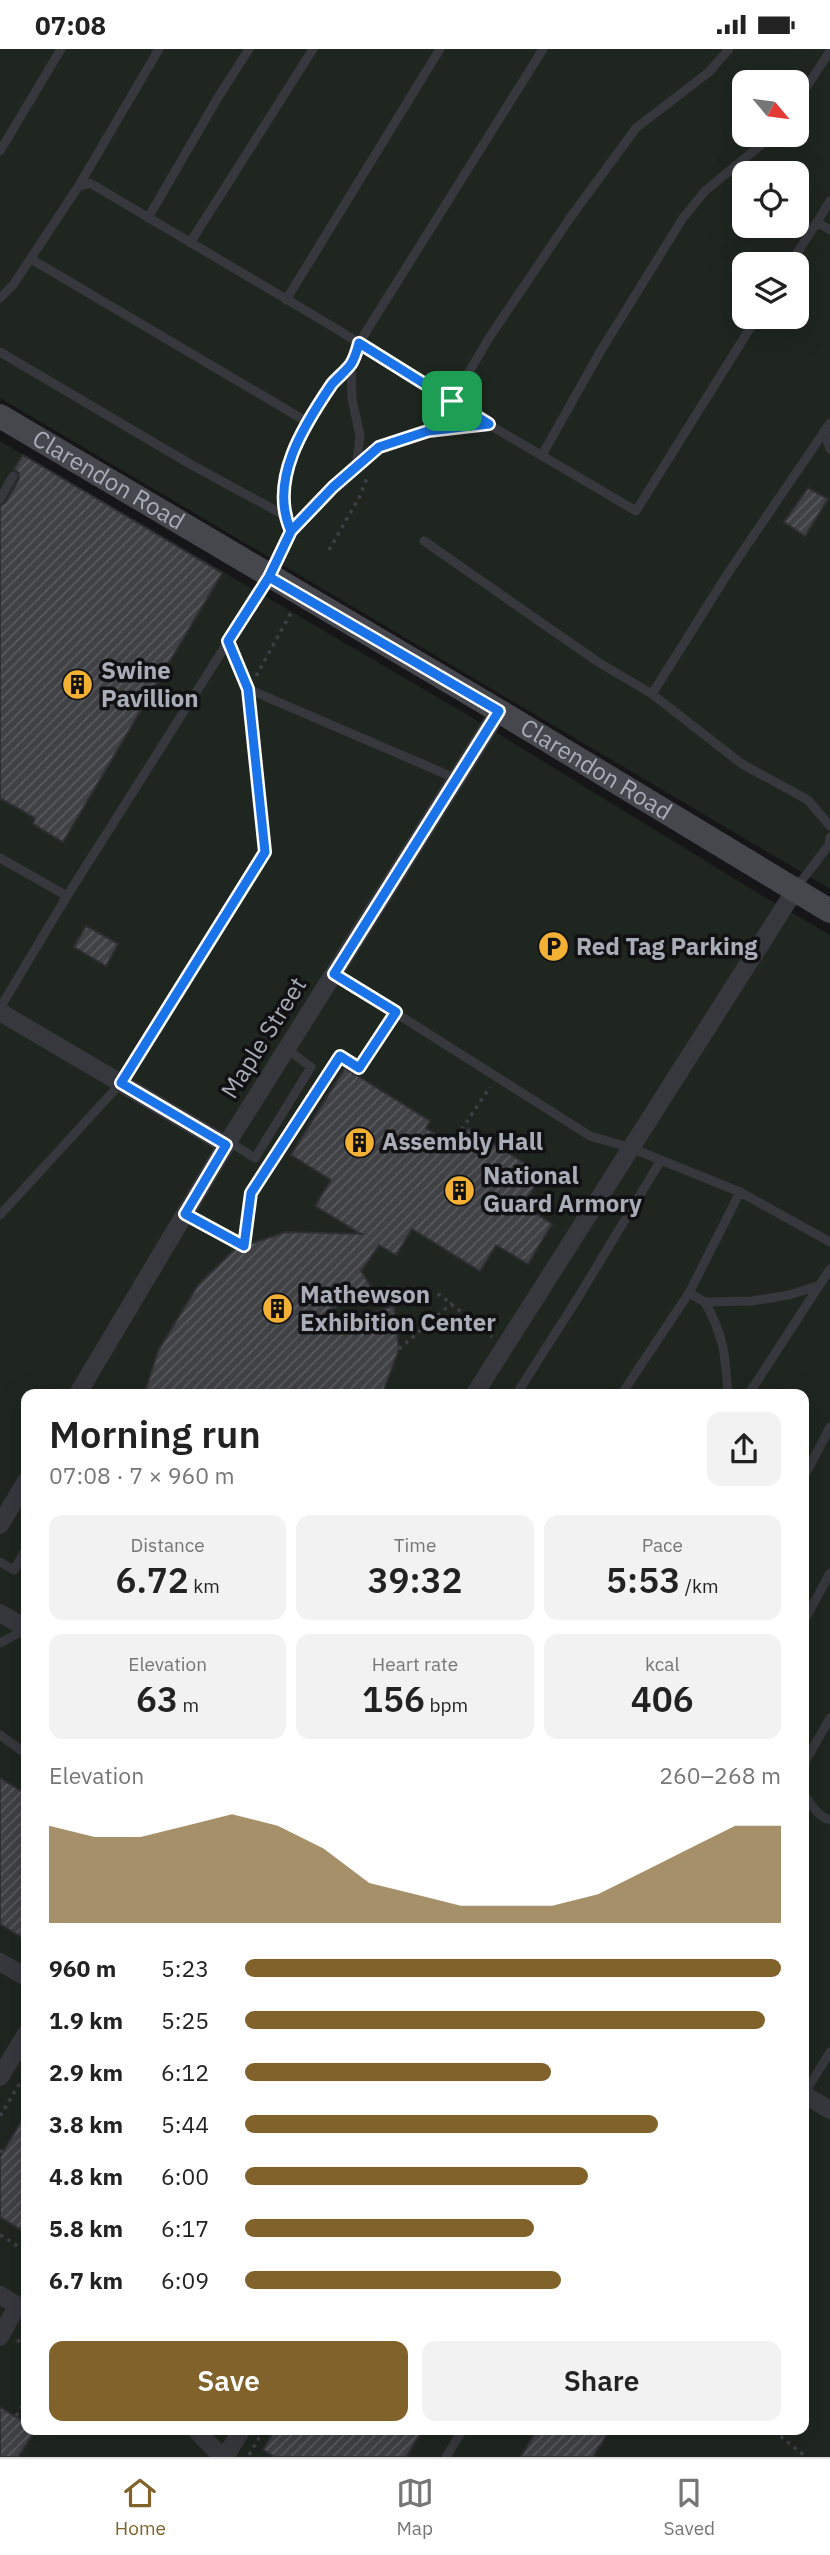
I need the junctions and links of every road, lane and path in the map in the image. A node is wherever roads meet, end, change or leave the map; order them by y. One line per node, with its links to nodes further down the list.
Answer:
1 (61, 49): 11 (lane)
2 (159, 49): 12 (lane)
3 (249, 49): 14 (lane)
4 (313, 49): 17 (lane)
5 (440, 49): 21 (lane)
6 (543, 49): 23 (lane)
7 (729, 49): 26 (lane)
8 (830, 51): 9 (lane)
9 (809, 83)
10 (758, 147): 33 (lane)
11 (0, 151)
12 (78, 187): 14 (lane); 19 (lane)
13 (830, 201): 15 (lane)
14 (148, 218): 17 (lane)
15 (817, 222): 16 (lane); 18 (lane)
16 (830, 230)
17 (190, 243): 21 (lane)
18 (798, 252)
19 (30, 259): 20 (lane); 28 (lane)
20 (0, 298)
21 (286, 299): 23 (lane)
22 (750, 329): 33 (lane)
23 (359, 343): 25 (lane); 26 (lane)
24 (0, 352): 37 (lane)
25 (351, 364): 28 (lane); 34 (lane)
26 (452, 401): 29 (lane)
27 (0, 416): 41 (street, Clarendon Road)
28 (309, 423): 37 (lane)
29 (489, 424): 31 (lane); 33 (lane)
30 (827, 427): 32 (lane); 45 (lane)
31 (379, 447): 34 (lane); 40 (path)
32 (830, 449)
33 (541, 455)
34 (355, 468): 38 (lane)
35 (13, 476): 36 (lane)
36 (0, 499)
37 (284, 515): 38 (lane)
38 (291, 531): 41 (lane)
39 (424, 541): 45 (lane)
40 (329, 550)
41 (269, 577): 43 (lane); 46 (street, Clarendon Road)
42 (292, 611): 44 (path)
43 (228, 641): 44 (lane); 52 (lane)
44 (248, 689): 47 (lane); 61 (lane)
45 (652, 694): 48 (lane)
46 (499, 711): 47 (street, Maple Street); 51 (street, Clarendon Road)
47 (457, 779): 54 (street, Maple Street)
48 (830, 826)
49 (830, 837): 51 (lane)
50 (0, 858): 52 (lane)
51 (794, 890): 53 (street, Clarendon Road); 64 (street)
52 (67, 896): 55 (lane)
53 (830, 911)
54 (334, 974): 56 (lane); 57 (street, Maple Street)
55 (0, 1010): 61 (street)
56 (396, 1012): 58 (path); 60 (lane)
57 (287, 1049): 62 (street, Maple Street); 62 (lane)
58 (359, 1068): 59 (path); 67 (path)
59 (355, 1074)
60 (497, 1077): 63 (path); 64 (lane)
61 (121, 1083): 62 (street); 68 (lane)
62 (227, 1143): 67 (street, Maple Street)
63 (452, 1144)
64 (631, 1148): 65 (lane); 76 (street)
65 (661, 1160): 66 (lane); 80 (lane)
66 (740, 1192): 69 (lane); 72 (lane)
67 (185, 1214): 78 (street, Maple Street)
68 (0, 1215)
69 (830, 1242)
70 (830, 1269): 71 (lane)
71 (817, 1286): 74 (lane); 83 (lane)
72 (689, 1293): 74 (lane); 81 (lane)
73 (364, 1299): 75 (path)
74 (705, 1302): 82 (lane)
75 (452, 1303): 76 (path); 77 (path)
76 (504, 1348): 79 (street)
77 (399, 1349)
78 (81, 1389)
79 (478, 1389)
80 (520, 1389)
81 (625, 1389)
82 (727, 1389)
83 (752, 1389)
84 (830, 1427): 85 (lane)
85 (809, 1467)
86 (21, 1489): 87 (street)
87 (0, 1525)
88 (21, 1558): 89 (lane)
89 (0, 1562)
90 (830, 1573): 91 (lane)
91 (809, 1612)
92 (0, 1613): 93 (street)
93 (21, 1625)
94 (21, 1631): 95 (lane)
95 (0, 1643)
96 (830, 1718): 99 (lane)
97 (0, 1735): 98 (lane)
98 (21, 1750)
99 (809, 1755)
100 (809, 1802): 101 (lane)
101 (830, 1820)
102 (0, 1962): 103 (street)
103 (21, 1974)
104 (21, 2042): 106 (street)
105 (830, 2052): 108 (lane)
106 (0, 2077)
107 (21, 2085): 111 (path)
108 (809, 2086)
109 (809, 2097): 110 (street)
110 (830, 2110)
111 (0, 2116)
112 (0, 2235): 113 (path)
113 (21, 2248)
114 (0, 2295): 115 (street)
115 (21, 2307)
116 (21, 2309): 117 (street)
117 (0, 2337)
118 (21, 2408): 119 (path)
119 (16, 2416)
120 (201, 2435): 124 (street)
121 (238, 2435): 124 (street)
122 (460, 2435): 125 (lane)
123 (779, 2435): 126 (path)
124 (223, 2457)
125 (446, 2457)
126 (806, 2457)

